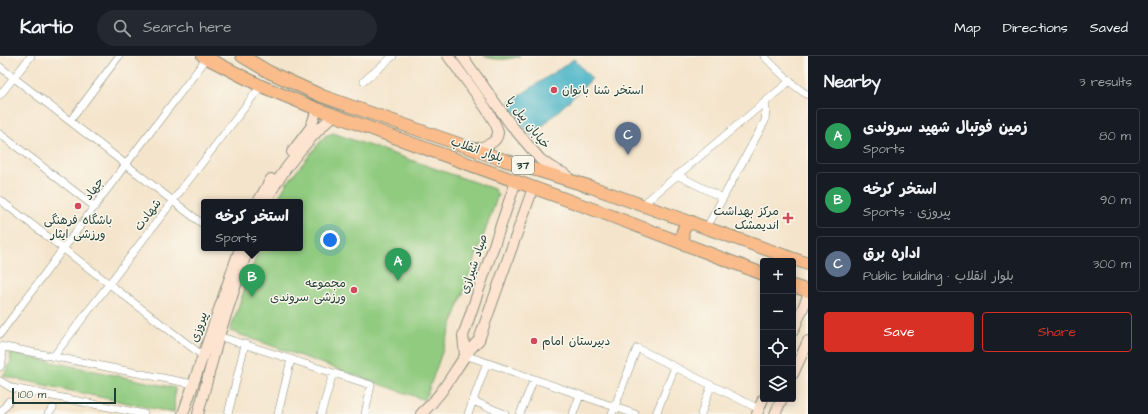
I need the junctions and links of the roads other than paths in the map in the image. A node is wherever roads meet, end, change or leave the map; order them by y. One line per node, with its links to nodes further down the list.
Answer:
1 (31, 56): 10 (street)
2 (119, 56): 19 (street)
3 (242, 56): 23 (main road, بلوار انقلاب / 37)
4 (393, 56): 11 (street)
5 (448, 56): 22 (main road)
6 (462, 56): 20 (main road, خیابان پیل پا)
7 (205, 57): 13 (main road, بلوار انقلاب / 37); 24 (street, جهاد)
8 (769, 58): 12 (street)
9 (0, 67): 10 (street)
10 (14, 78): 14 (street); 19 (street)
11 (364, 81)
12 (790, 81): 15 (street); 16 (street)
13 (261, 86): 17 (main road, بلوار انقلاب / 37); 34 (street, شهادت)
14 (0, 95)
15 (808, 95)
16 (766, 101): 25 (street); 30 (street)
17 (317, 109): 18 (main road, بلوار انقلاب / 37); 31 (main road)
18 (334, 115): 26 (main road, بلوار انقلاب / 37); 32 (main road)
19 (70, 121): 24 (street)
20 (511, 124): 22 (main road); 27 (main road, خیابان پیل پا)
21 (0, 134): 38 (street)
22 (498, 134): 23 (main road)
23 (474, 149): 27 (main road, بلوار انقلاب / 37)
24 (126, 164): 34 (street); 38 (street, جهاد)
25 (678, 175): 30 (street); 37 (street)
26 (516, 181): 28 (main road, بلوار انقلاب / 37); 33 (main road, صیاد شیرازی)
27 (590, 187): 29 (main road, بلوار انقلاب / 37)
28 (533, 188): 36 (main road); 39 (main road, بلوار انقلاب / 37)
29 (608, 193): 37 (main road, بلوار انقلاب / 37); 39 (main road)
30 (723, 198): 42 (street)
31 (260, 199)
32 (268, 199)
33 (509, 199): 36 (main road); 59 (main road, صیاد شیرازی)
34 (173, 200): 41 (street); 48 (street, شهادت)
35 (1, 204): 44 (street)
36 (527, 204): 59 (main road)
37 (642, 205): 40 (main road, بلوار انقلاب / 37)
38 (95, 207): 44 (street, جهاد)
39 (606, 214): 43 (main road, بلوار انقلاب / 37)
40 (692, 222): 42 (main road, بلوار انقلاب / 37); 43 (main road)
41 (201, 223)
42 (707, 227): 46 (main road, بلوار انقلاب / 37)
43 (687, 245): 47 (main road, بلوار انقلاب / 37)
44 (63, 249): 48 (street); 53 (street, جهاد)
45 (239, 251): 54 (main road, پیروزی)
46 (808, 264)
47 (760, 273)
48 (109, 284): 60 (street); 61 (street, شهادت)
49 (796, 287): 50 (main road)
50 (808, 291)
51 (808, 296): 52 (main road)
52 (793, 330)
53 (0, 334)
54 (215, 335): 56 (street); 60 (main road, پیروزی); 82 (main road, پیروزی)
55 (808, 341): 66 (main road)
56 (245, 344): 62 (street); 83 (street)
57 (0, 346): 61 (street)
58 (0, 349): 64 (street)
59 (465, 355): 63 (street); 87 (main road)
60 (203, 356): 70 (main road, پیروزی)
61 (53, 357): 70 (street)
62 (291, 359): 67 (street); 84 (street)
63 (487, 363): 68 (street); 74 (street)
64 (0, 367)
65 (675, 367): 71 (street); 77 (street); 93 (street)
66 (796, 367)
67 (333, 373): 85 (street); 86 (street)
68 (534, 379): 72 (street); 90 (street)
69 (0, 382): 80 (street)
70 (193, 384): 81 (main road, پیروزی)
71 (711, 386): 78 (street); 94 (street)
72 (580, 395): 77 (street); 91 (street)
73 (9, 401): 79 (street)
74 (473, 401): 88 (street); 89 (street)
75 (762, 402): 78 (main road)
76 (781, 402): 95 (main road)
77 (613, 410): 92 (street)
78 (758, 412)
79 (0, 413)
80 (144, 414)
81 (183, 414)
82 (198, 414)
83 (228, 414)
84 (278, 414)
85 (321, 414)
86 (365, 414)
87 (421, 414)
88 (468, 414)
89 (506, 414)
90 (520, 414)
91 (573, 414)
92 (635, 414)
93 (656, 414)
94 (701, 414)
95 (775, 414)

